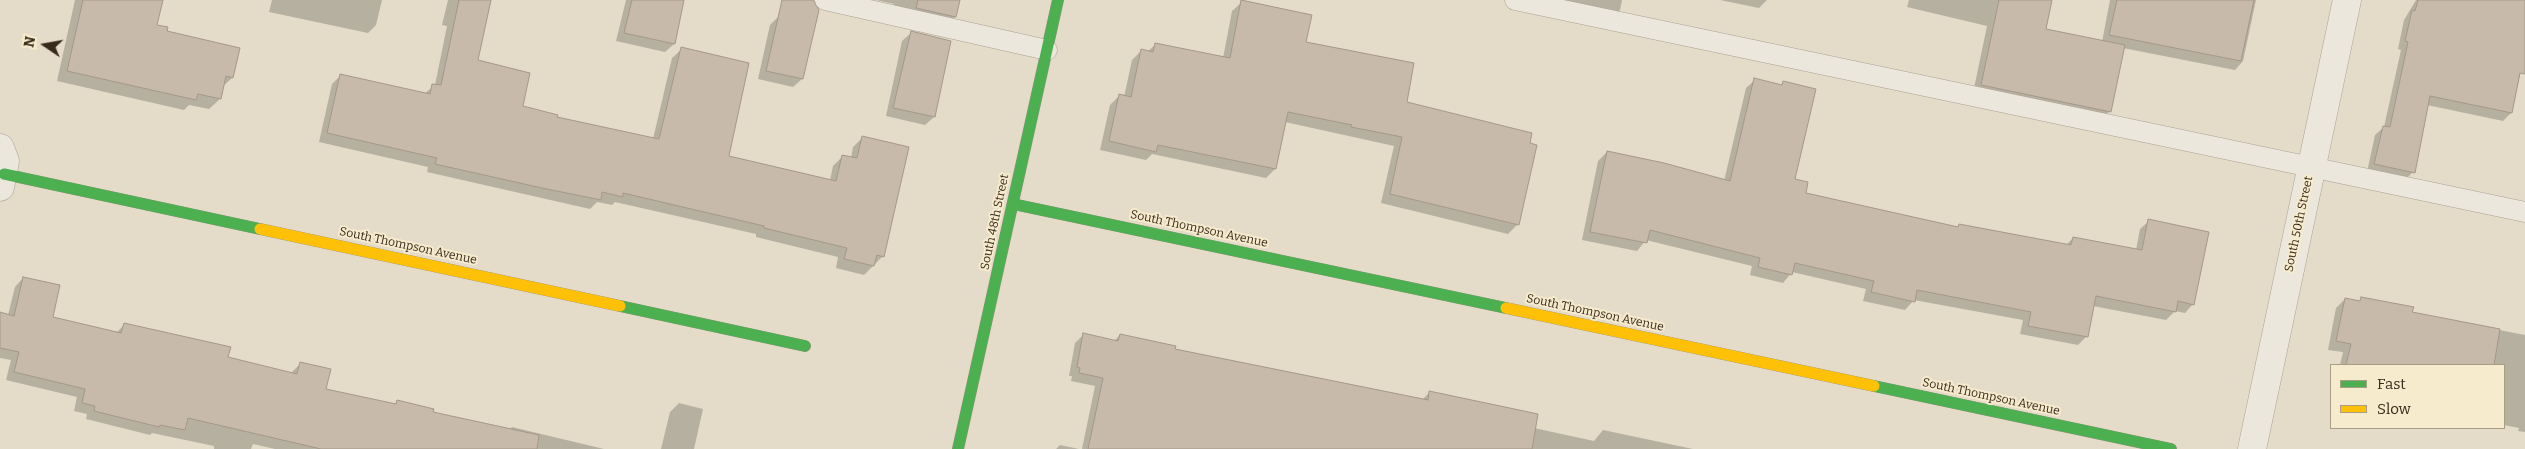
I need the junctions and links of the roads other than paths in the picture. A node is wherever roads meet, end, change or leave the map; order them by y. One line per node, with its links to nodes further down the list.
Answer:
1 (824, 0): 5 (lane)
2 (1058, 0): 5 (street, South 48th Street)
3 (1515, 0): 6 (lane)
4 (2347, 0): 6 (street, South 50th Street)
5 (1047, 50): 8 (street, South 48th Street)
6 (2311, 168): 9 (lane); 13 (street, South 50th Street)
7 (1, 169): 10 (street, South Thompson Avenue)
8 (1013, 204): 11 (street, South 48th Street); 12 (street, South Thompson Avenue)
9 (2525, 212)
10 (805, 346)
11 (958, 449)
12 (2171, 449)
13 (2252, 449)

